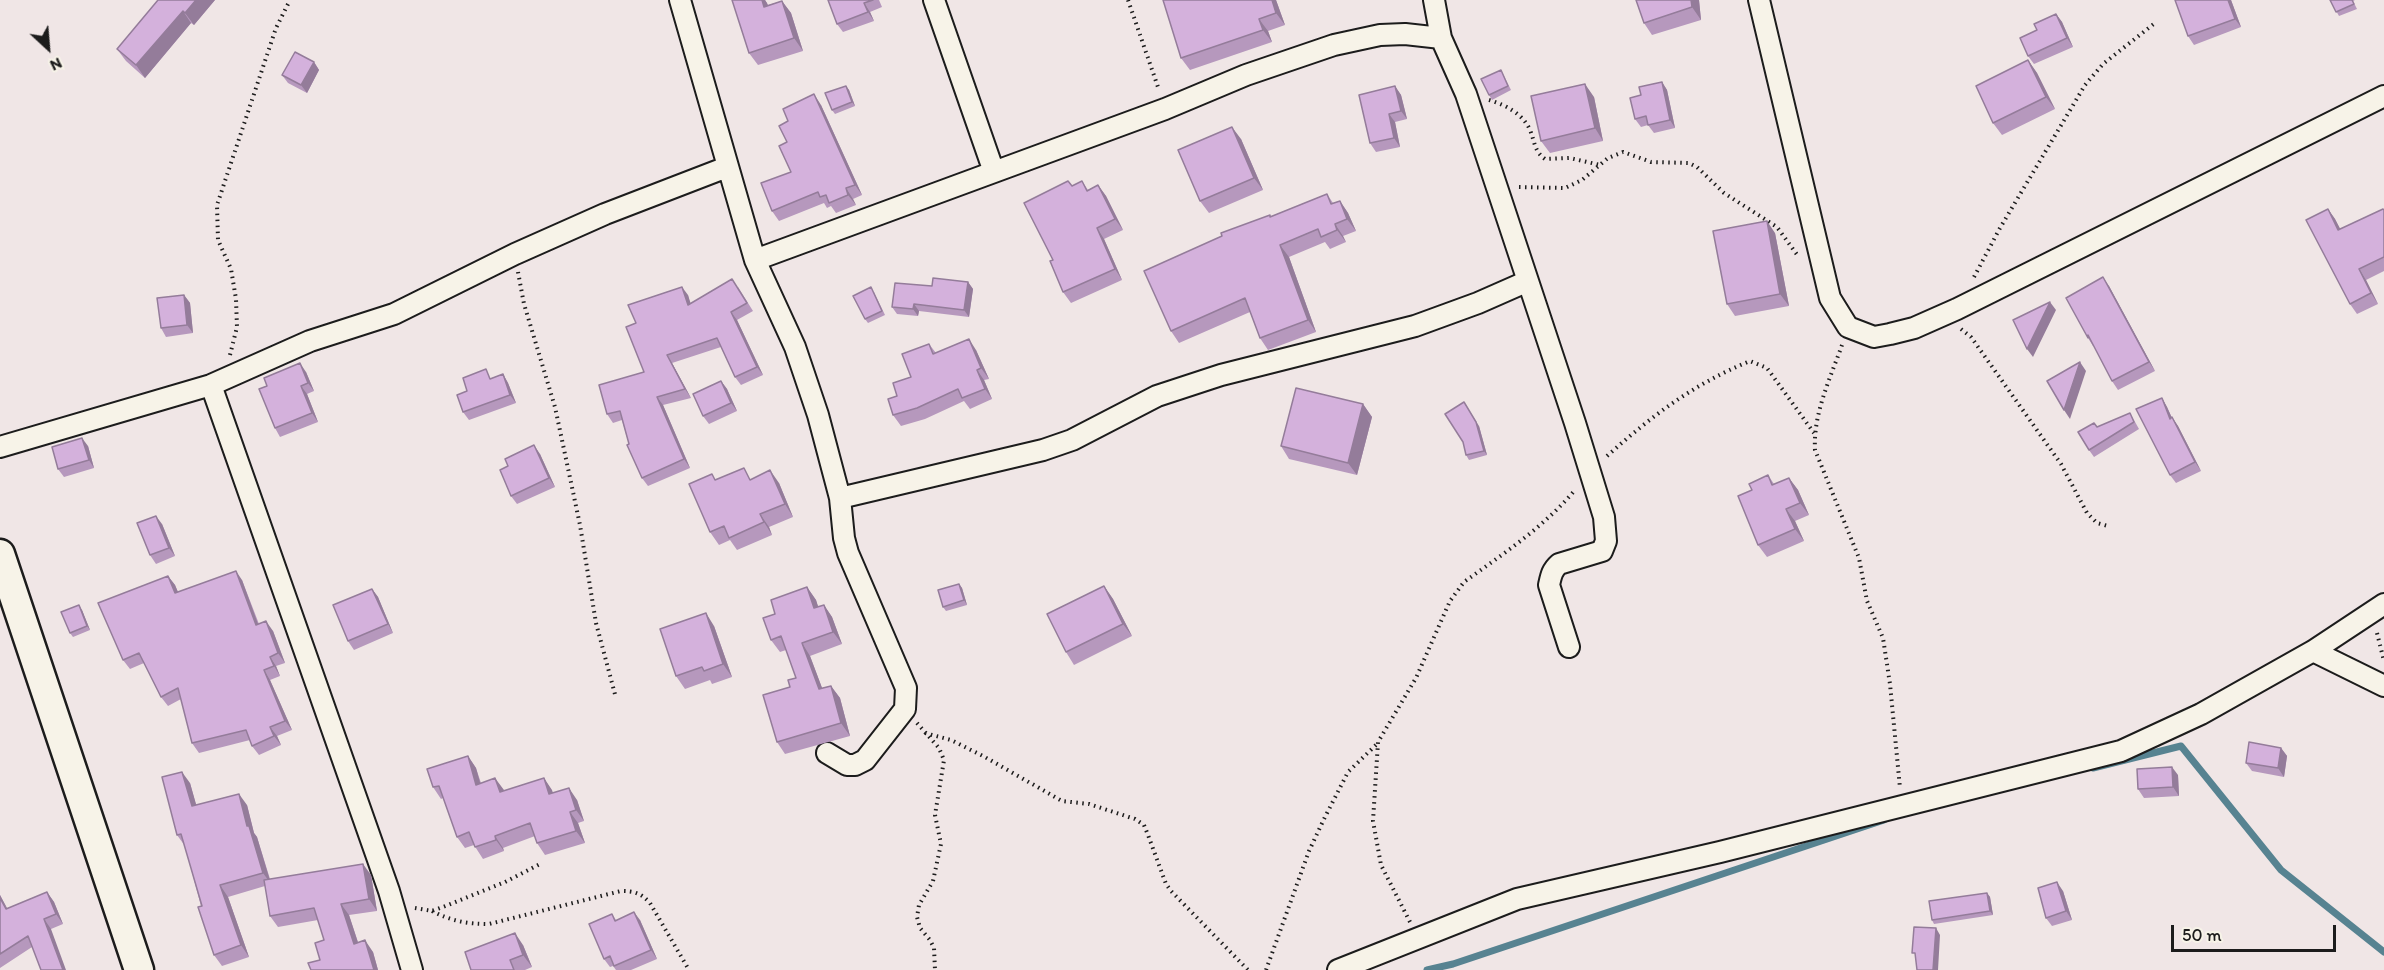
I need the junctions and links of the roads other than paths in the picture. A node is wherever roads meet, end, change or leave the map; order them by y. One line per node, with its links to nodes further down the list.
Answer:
1 (680, 0): 7 (street)
2 (934, 0): 8 (street)
3 (1434, 0): 5 (street)
4 (1759, 0): 6 (street)
5 (1441, 38): 8 (street); 10 (street)
6 (2384, 96)
7 (726, 167): 9 (street); 11 (street)
8 (994, 172): 9 (street)
9 (755, 260): 13 (street)
10 (1528, 281): 13 (street); 16 (street)
11 (215, 383): 12 (street); 21 (street)
12 (0, 447)
13 (840, 498): 19 (street)
14 (0, 554): 20 (main road)
15 (2381, 606): 17 (street)
16 (1569, 647)
17 (2313, 651): 18 (street); 22 (street)
18 (2384, 686)
19 (827, 753)
20 (139, 970)
21 (412, 970)
22 (1338, 970)

